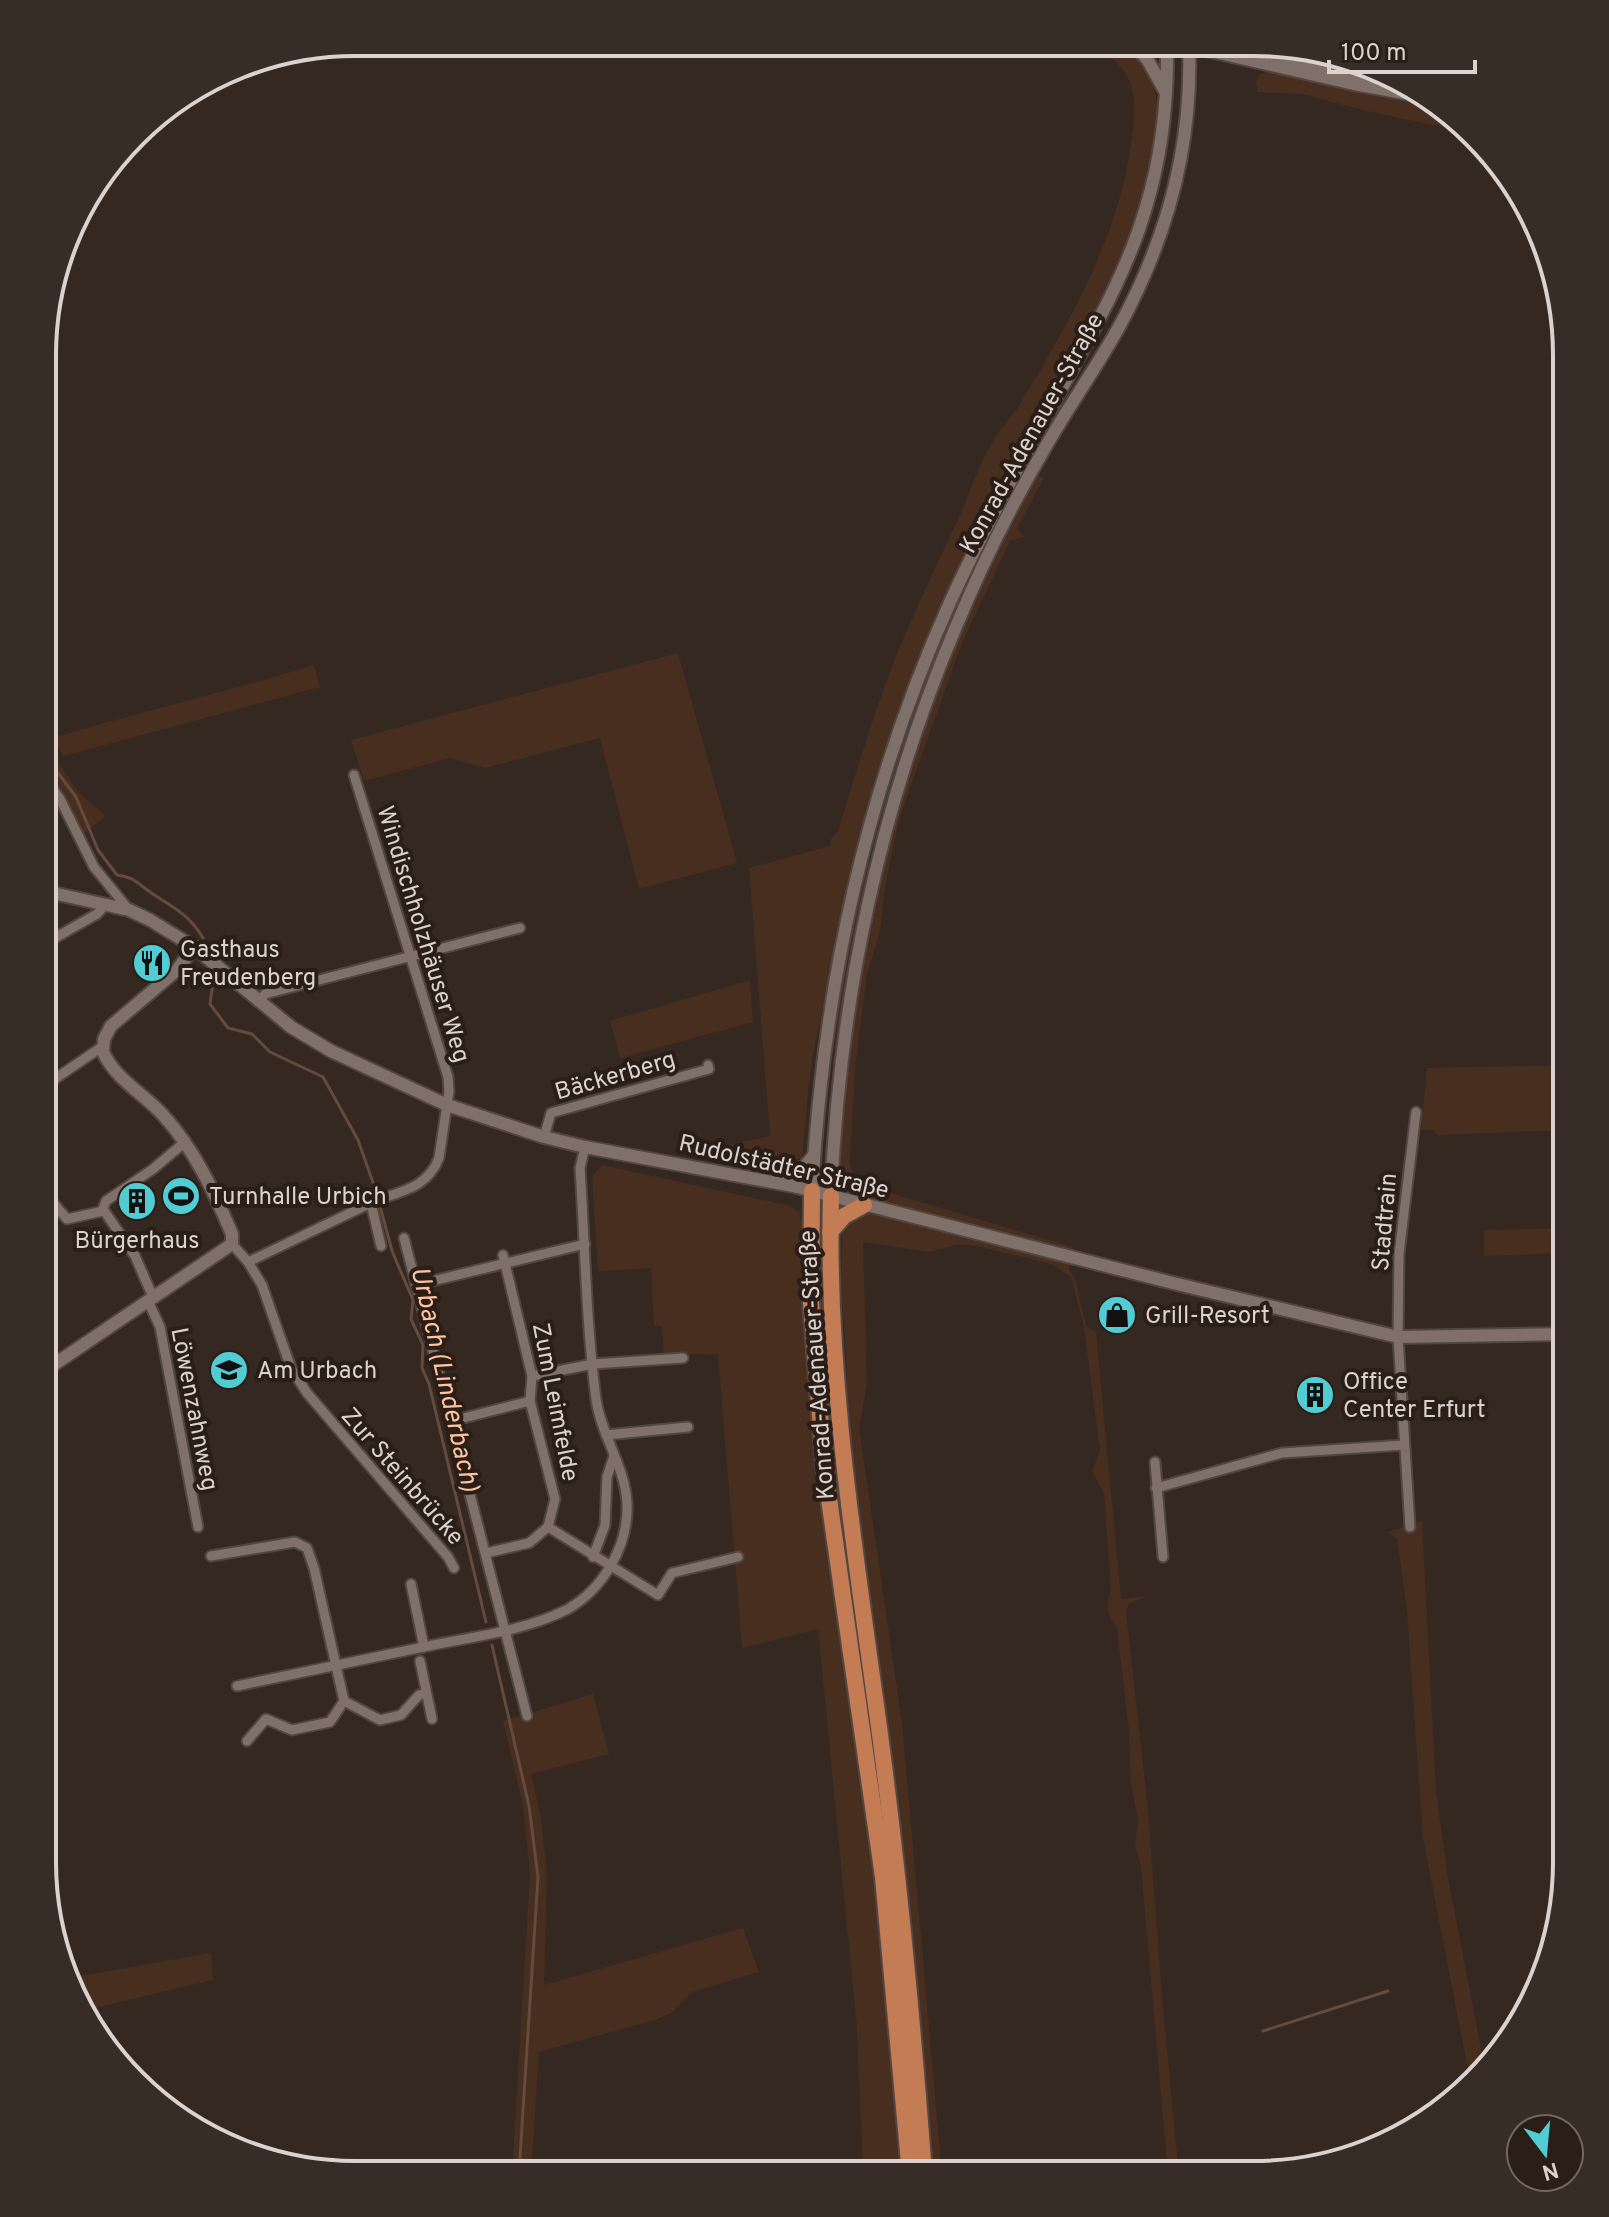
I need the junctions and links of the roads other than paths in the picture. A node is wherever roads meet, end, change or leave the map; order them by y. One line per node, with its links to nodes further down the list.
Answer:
1 (1144, 56): 10 (main road)
2 (1167, 56): 10 (main road, Konrad-Adenauer-Straße)
3 (1187, 56): 7 (main road, Konrad-Adenauer-Straße)
4 (1222, 56): 7 (main road)
5 (1230, 56): 9 (main road)
6 (1295, 59): 8 (main road)
7 (1190, 80): 32 (main road, Konrad-Adenauer-Straße)
8 (1372, 81)
9 (1393, 91)
10 (1167, 96): 29 (main road, Konrad-Adenauer-Straße)
11 (354, 775): 19 (street, Windischholzhäuser Weg)
12 (56, 794): 15 (street)
13 (56, 894): 14 (main road, Rudolstädter Straße)
14 (106, 904): 15 (main road, Rudolstädter Straße); 17 (street)
15 (129, 910): 18 (main road, Rudolstädter Straße)
16 (520, 928): 19 (street)
17 (56, 937)
18 (194, 947): 20 (main road, Rudolstädter Straße); 21 (main road)
19 (410, 955): 20 (street); 24 (street, Windischholzhäuser Weg)
20 (258, 1002): 24 (main road, Rudolstädter Straße)
21 (103, 1046): 23 (street); 27 (main road)
22 (708, 1065): 26 (street, Bäckerberg)
23 (56, 1078)
24 (447, 1105): 26 (main road, Rudolstädter Straße); 33 (street, Windischholzhäuser Weg)
25 (1416, 1112): 47 (street, Stadtrain)
26 (544, 1137): 28 (main road, Rudolstädter Straße)
27 (185, 1142): 36 (street); 39 (main road)
28 (585, 1147): 30 (main road, Rudolstädter Straße); 40 (street)
29 (814, 1155): 30 (main road); 31 (main road, Konrad-Adenauer-Straße)
30 (778, 1183): 31 (main road, Rudolstädter Straße)
31 (812, 1191): 32 (main road, Rudolstädter Straße); 81 (highway, Konrad-Adenauer-Straße)
32 (831, 1196): 34 (main road, Rudolstädter Straße); 37 (highway, Konrad-Adenauer-Straße)
33 (376, 1201): 41 (street); 43 (street, Windischholzhäuser Weg)
34 (864, 1205): 37 (highway); 47 (main road, Rudolstädter Straße)
35 (56, 1206): 36 (street)
36 (103, 1211): 45 (street, Löwenzahnweg)
37 (830, 1232): 82 (highway, Konrad-Adenauer-Straße)
38 (404, 1238): 44 (street)
39 (232, 1244): 43 (street, Zur Steinbrücke); 45 (main road)
40 (585, 1244): 42 (street); 50 (street)
41 (381, 1246)
42 (504, 1259): 44 (street); 51 (street, Zum Leimfelde)
43 (248, 1262): 69 (street, Zur Steinbrücke)
44 (416, 1285): 53 (street)
45 (150, 1299): 49 (main road); 60 (street, Löwenzahnweg)
46 (1553, 1334): 47 (main road, Rudolstädter Straße)
47 (1398, 1337): 56 (street, Stadtrain)
48 (683, 1358): 50 (street)
49 (56, 1363)
50 (593, 1364): 51 (street); 55 (street)
51 (532, 1376): 52 (street, Zum Leimfelde)
52 (530, 1401): 53 (street); 61 (street, Zum Leimfelde)
53 (452, 1421): 63 (street)
54 (688, 1427): 55 (street)
55 (606, 1435): 57 (street)
56 (1404, 1445): 59 (street); 62 (street, Stadtrain)
57 (614, 1456): 65 (street); 68 (street)
58 (1155, 1462): 59 (street)
59 (1156, 1488): 67 (street)
60 (198, 1527)
61 (548, 1527): 63 (street); 65 (street)
62 (1410, 1527)
63 (486, 1553): 71 (street)
64 (211, 1556): 74 (street)
65 (593, 1557): 68 (street)
66 (738, 1557): 68 (street)
67 (1163, 1557)
68 (611, 1567): 71 (street)
69 (454, 1568)
70 (411, 1584): 72 (street)
71 (505, 1630): 72 (street); 78 (street)
72 (424, 1647): 74 (street)
73 (420, 1661): 76 (street)
74 (336, 1665): 75 (street); 77 (street)
75 (237, 1686)
76 (426, 1693): 77 (street); 79 (street)
77 (344, 1701): 80 (street)
78 (527, 1716)
79 (432, 1719)
80 (247, 1741)
81 (909, 2161)
82 (923, 2161)

